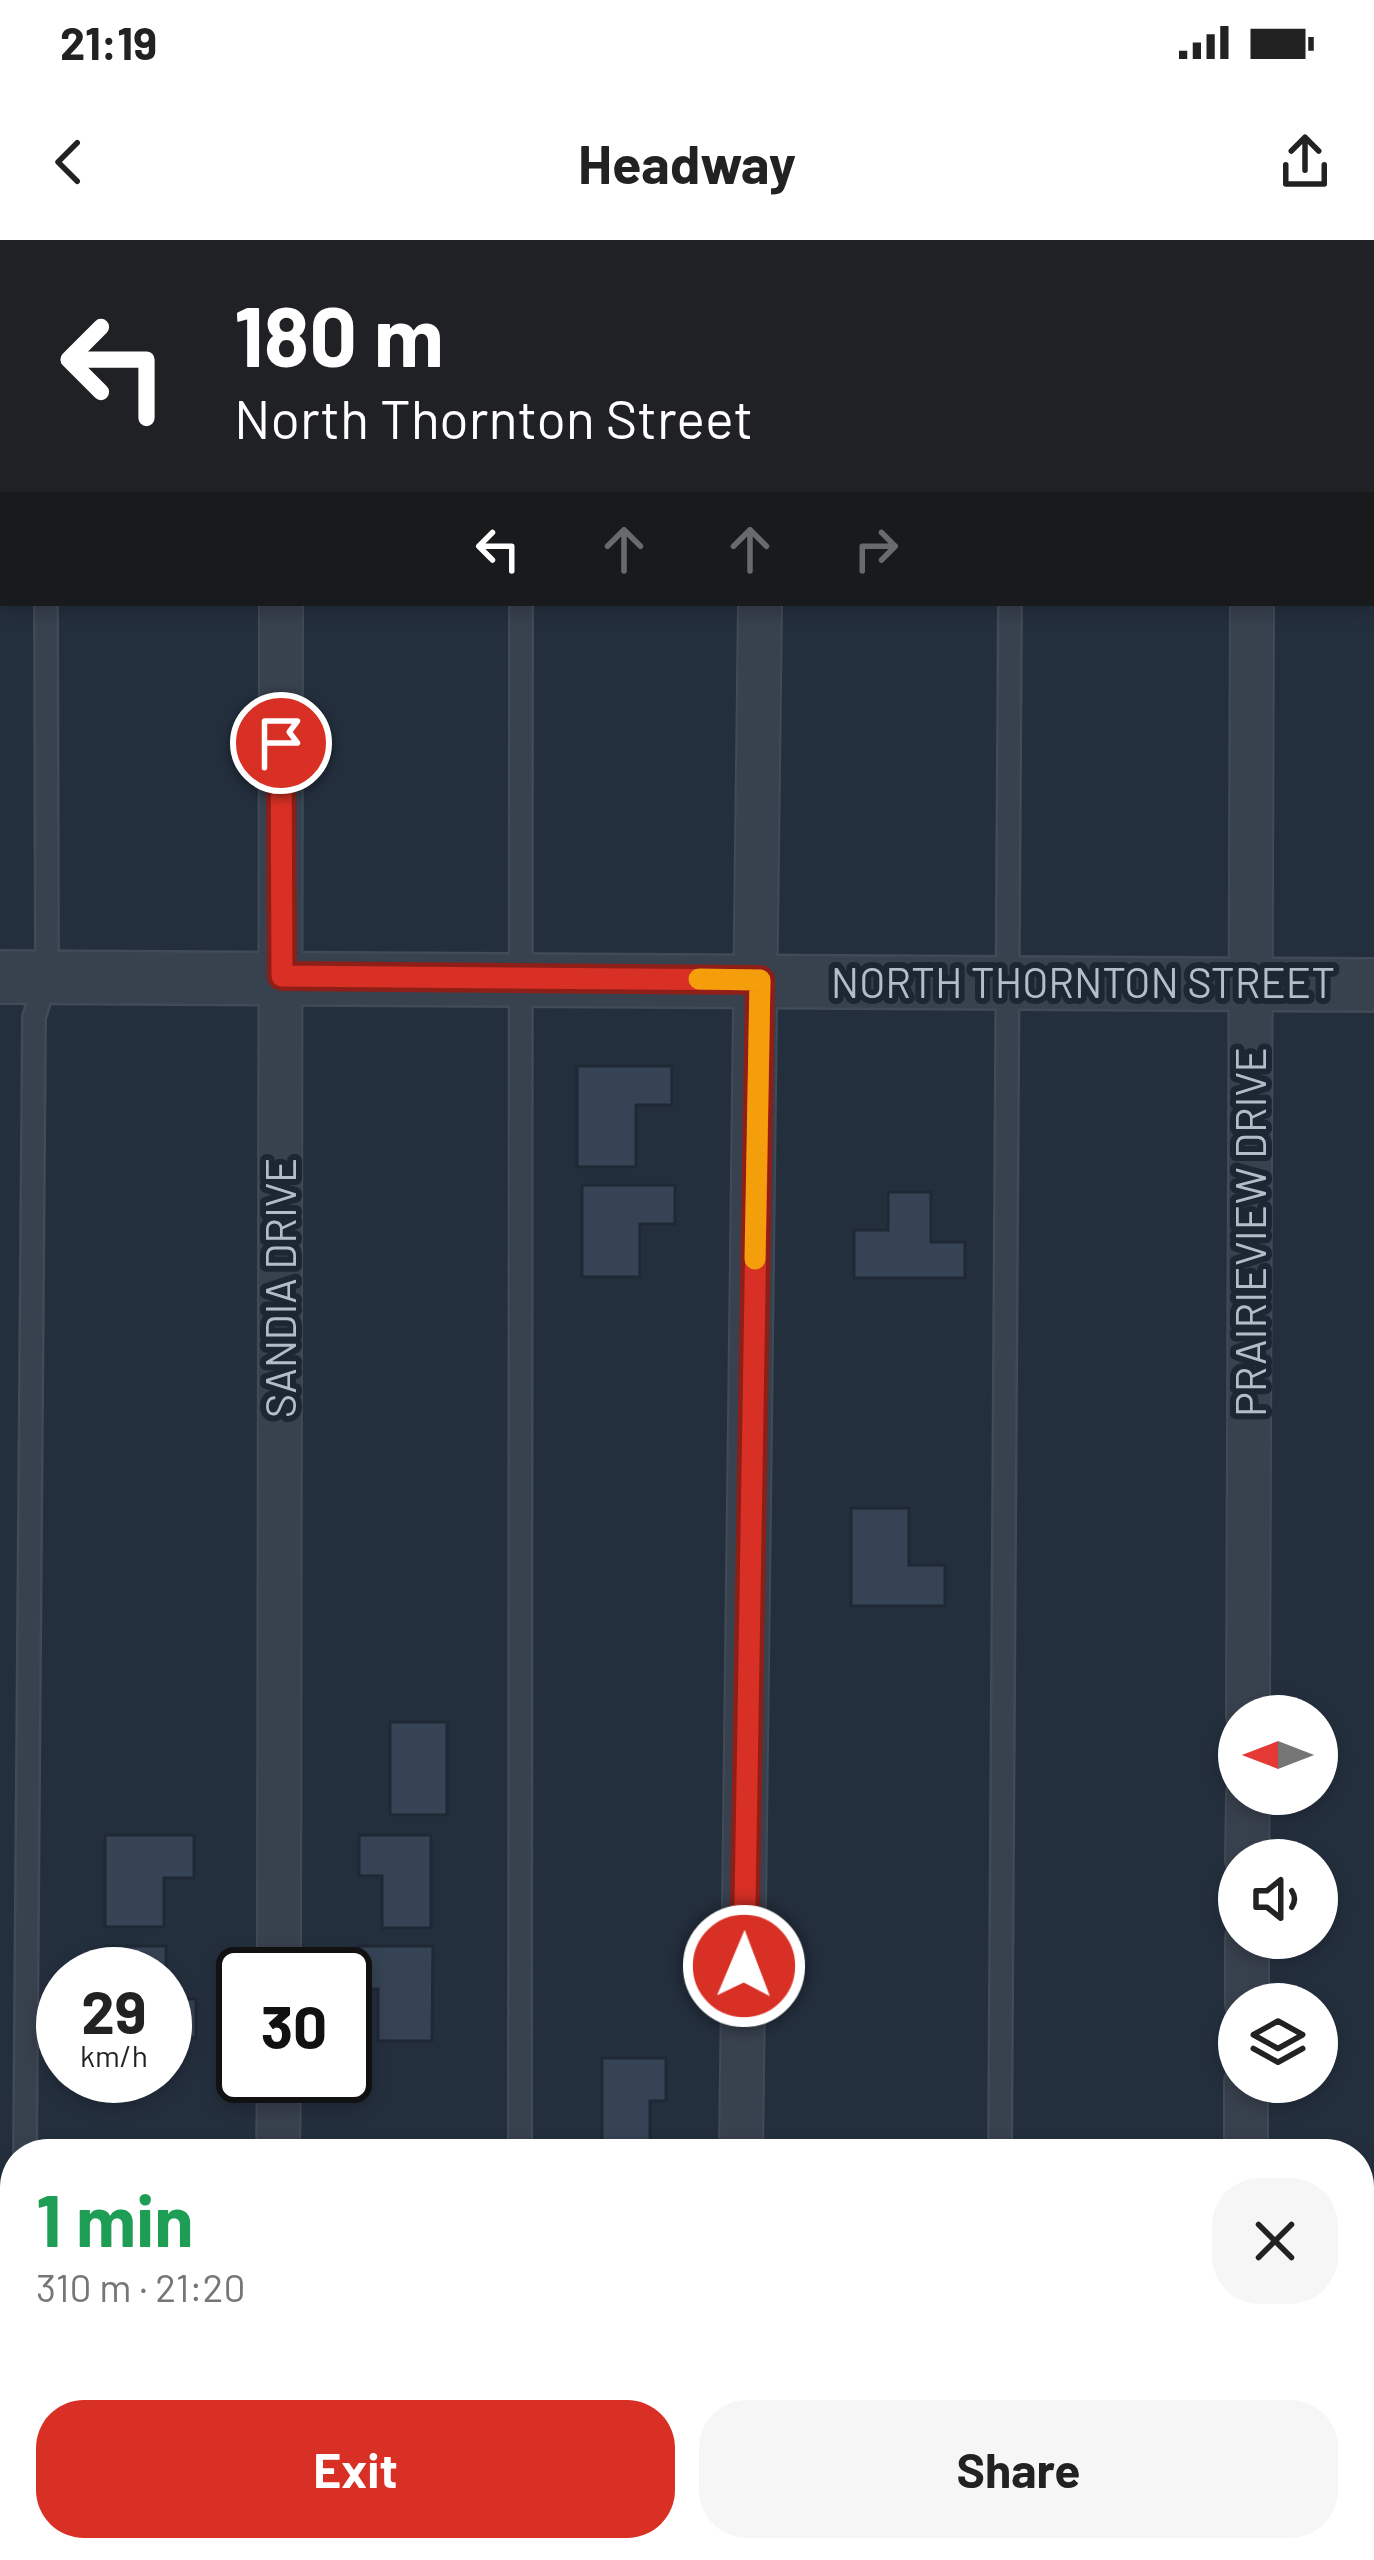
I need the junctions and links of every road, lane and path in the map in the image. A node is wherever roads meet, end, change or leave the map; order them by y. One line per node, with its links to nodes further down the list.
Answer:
1 (46, 606): 7 (lane)
2 (280, 606): 8 (street, SANDIA DRIVE)
3 (521, 606): 9 (lane)
4 (760, 606): 10 (street)
5 (1010, 606): 11 (lane)
6 (1252, 606): 12 (street, PRAIRIEVIEW DRIVE)
7 (23, 976): 8 (street, NORTH THORNTON STREET); 18 (lane)
8 (282, 976): 9 (street, NORTH THORNTON STREET); 15 (street, SANDIA DRIVE)
9 (523, 978): 10 (street, NORTH THORNTON STREET); 20 (lane)
10 (760, 980): 11 (street, NORTH THORNTON STREET); 21 (street)
11 (1012, 982): 12 (street, NORTH THORNTON STREET); 22 (lane)
12 (1253, 985): 13 (street, NORTH THORNTON STREET); 14 (street, PRAIRIEVIEW DRIVE)
13 (1374, 985)
14 (1248, 1695)
15 (279, 1947)
16 (278, 2103): 19 (street)
17 (1246, 2103): 23 (street)
18 (25, 2139)
19 (278, 2139)
20 (520, 2139)
21 (741, 2139)
22 (1000, 2139)
23 (1246, 2139)

